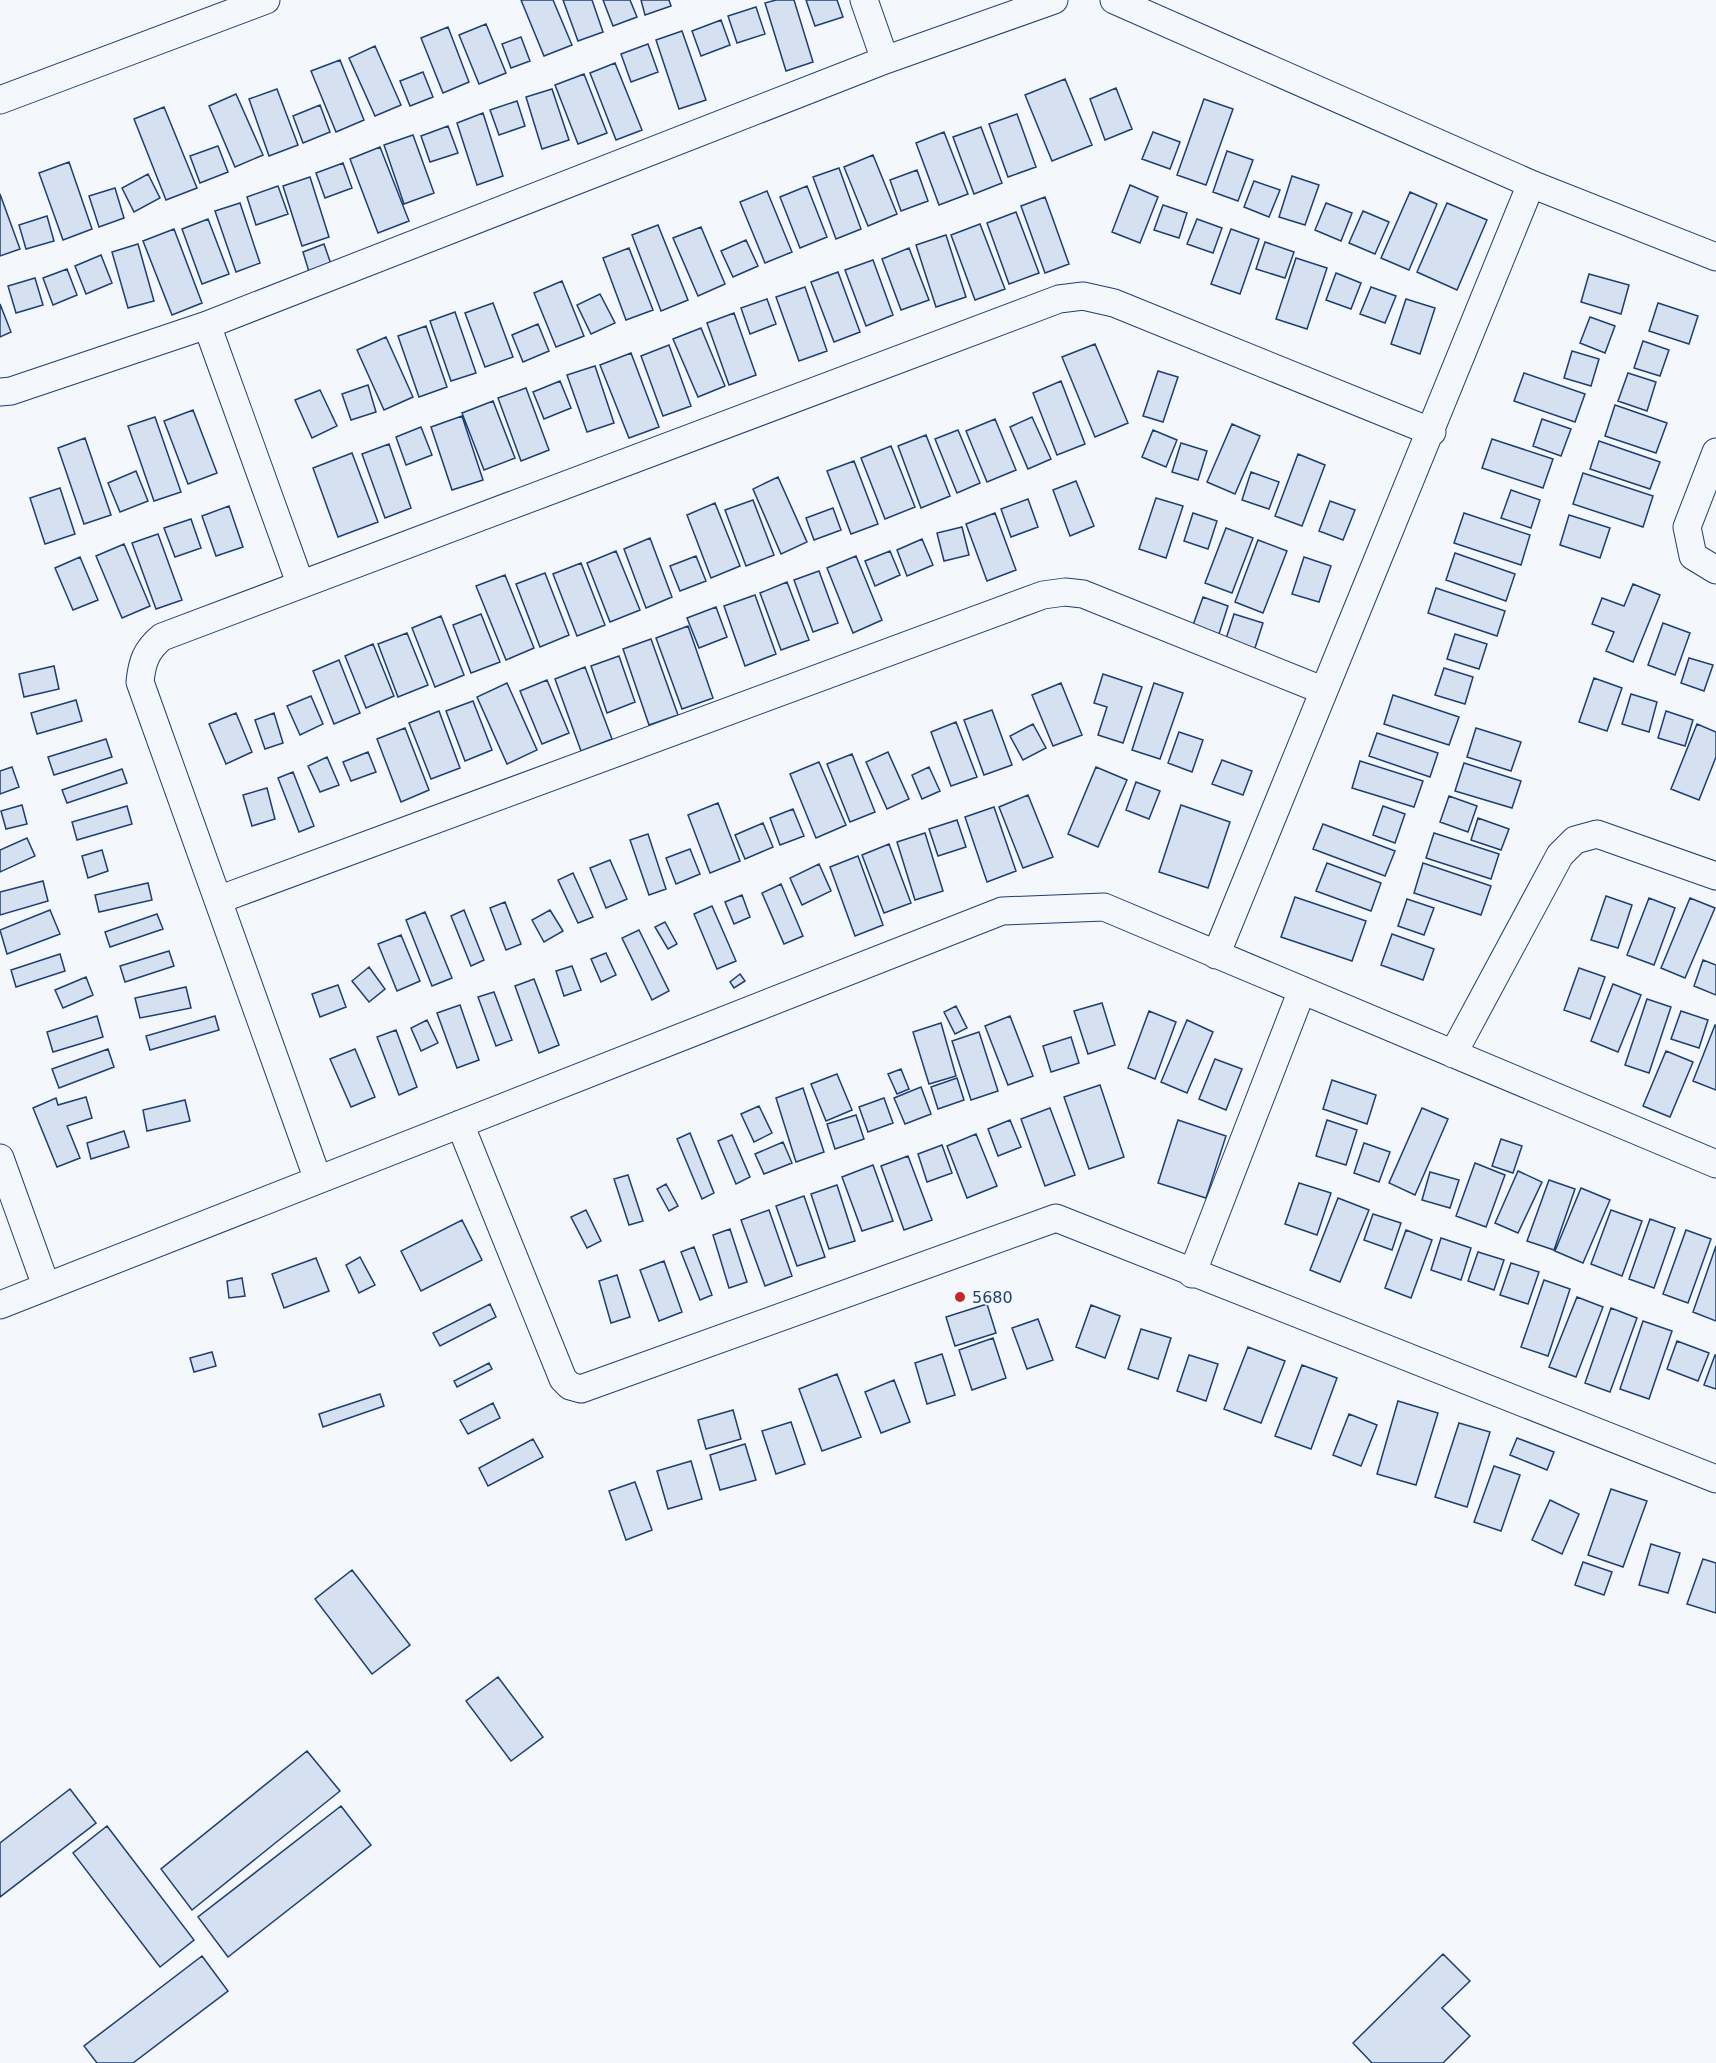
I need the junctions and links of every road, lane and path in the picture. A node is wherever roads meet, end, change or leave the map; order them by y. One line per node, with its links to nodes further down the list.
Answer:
1 (266, 0): 6 (street)
2 (864, 0): 5 (street)
3 (1054, 0): 5 (street)
4 (1114, 0): 7 (street)
5 (885, 60): 9 (street)
6 (0, 100)
7 (1531, 184): 8 (street); 11 (street)
8 (1716, 256)
9 (207, 325): 10 (street); 14 (street)
10 (0, 392)
11 (1432, 432): 14 (street); 15 (street)
12 (1716, 452): 13 (street)
13 (1716, 570)
14 (300, 583): 17 (street)
15 (1322, 690): 17 (street); 18 (street)
16 (1716, 876): 20 (street)
17 (218, 900): 24 (street)
18 (1216, 956): 19 (street); 21 (street)
19 (1302, 990): 20 (street); 25 (street)
20 (1453, 1054): 23 (street)
21 (460, 1124): 24 (street); 25 (street)
22 (0, 1158): 26 (street)
23 (1716, 1164)
24 (318, 1179): 26 (street)
25 (1192, 1274): 28 (street)
26 (46, 1286): 27 (street)
27 (0, 1305)
28 (1716, 1479)

